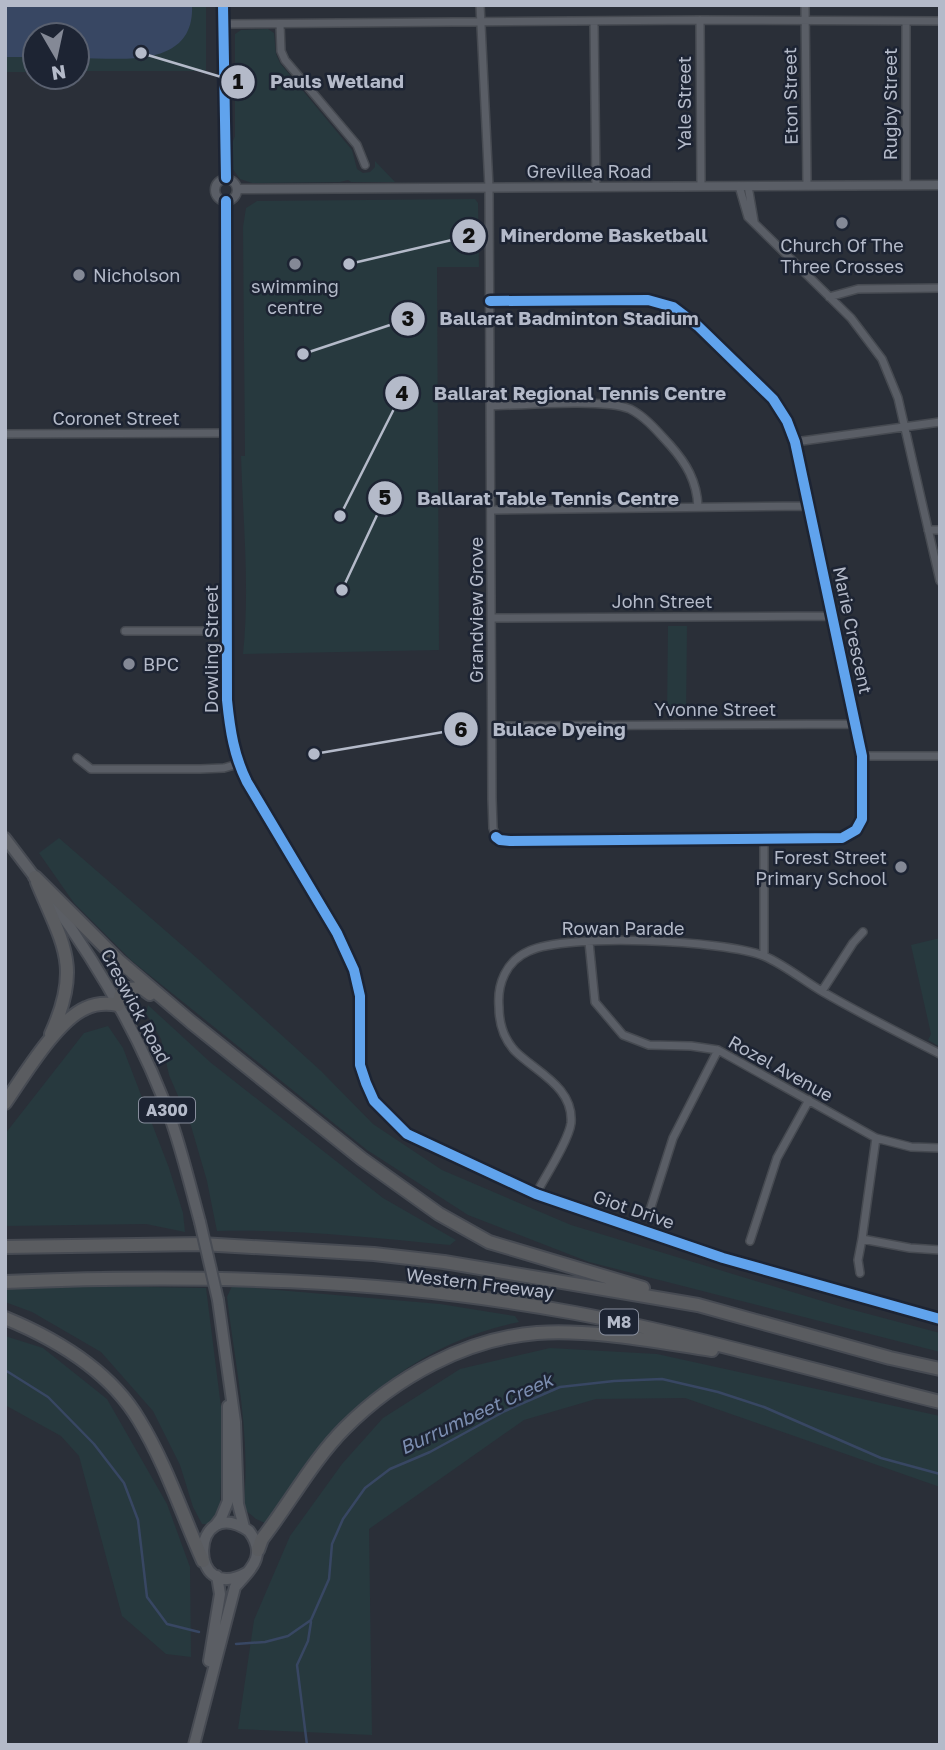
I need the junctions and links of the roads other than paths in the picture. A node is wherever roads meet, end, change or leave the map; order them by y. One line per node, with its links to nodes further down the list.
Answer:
1 (223, 5): 10 (street)
2 (480, 5): 8 (street, Grandview Grove)
3 (805, 5): 6 (street, Eton Street)
4 (700, 20): 5 (street); 6 (street); 16 (street, Yale Street)
5 (594, 21): 8 (street); 20 (street)
6 (805, 21): 9 (street); 18 (street, Eton Street)
7 (940, 21): 9 (street)
8 (481, 22): 11 (street); 19 (street, Grandview Grove)
9 (906, 22): 14 (street, Rugby Street)
10 (223, 24): 11 (street); 13 (street)
11 (280, 24): 12 (street)
12 (365, 164)
13 (226, 178): 21 (street); 22 (street)
14 (906, 185): 15 (street, Grevillea Road); 18 (street, Grevillea Road)
15 (940, 185)
16 (701, 186): 17 (street, Grevillea Road); 20 (street, Grevillea Road)
17 (744, 186): 18 (street, Grevillea Road); 24 (street)
18 (807, 186)
19 (489, 187): 20 (street, Grevillea Road); 21 (street, Grevillea Road); 25 (street, Grandview Grove)
20 (596, 187)
21 (237, 189): 22 (street)
22 (226, 201): 29 (street, Dowling Street)
23 (940, 288): 24 (street)
24 (829, 298): 28 (street)
25 (490, 301): 26 (street, Grandview Grove); 31 (street, Marie Crescent)
26 (490, 406): 33 (street); 34 (street, Grandview Grove)
27 (940, 422): 28 (street)
28 (905, 427): 31 (street); 35 (street)
29 (226, 433): 30 (street, Coronet Street); 41 (street, Dowling Street)
30 (5, 434)
31 (795, 442): 32 (street, Marie Crescent)
32 (807, 506): 33 (street); 38 (street, Marie Crescent)
33 (698, 507): 34 (street)
34 (491, 510): 39 (street, Grandview Grove)
35 (928, 530): 36 (street); 37 (street)
36 (940, 530)
37 (940, 581)
38 (833, 616): 39 (street, John Street); 42 (street, Marie Crescent)
39 (491, 618): 43 (street, Grandview Grove)
40 (125, 631): 41 (street)
41 (228, 631): 47 (street, Dowling Street)
42 (855, 724): 43 (street, Yvonne Street); 44 (street, Marie Crescent)
43 (492, 726): 48 (street, Grandview Grove)
44 (862, 756): 45 (street); 50 (street, Marie Crescent)
45 (940, 756)
46 (77, 758): 47 (street)
47 (238, 764): 62 (street, Dowling Street)
48 (496, 837): 50 (street, Marie Crescent); 51 (street)
49 (5, 838): 52 (highway, Creswick Road / A300)
50 (764, 840): 55 (street)
51 (489, 844)
52 (35, 877): 57 (highway, Creswick Road / A300); 58 (highway); 59 (highway)
53 (863, 932): 56 (street)
54 (589, 942): 55 (street, Rowan Parade); 60 (street, Rozel Avenue); 67 (street, Rowan Parade)
55 (765, 956): 56 (street, Rowan Parade)
56 (822, 991): 61 (street, Rowan Parade)
57 (118, 1005): 58 (highway); 59 (highway); 80 (highway, Creswick Road / A300, bridge)
58 (191, 1022): 75 (highway)
59 (45, 1047): 64 (highway)
60 (718, 1050): 63 (street, Rozel Avenue); 68 (street)
61 (940, 1054)
62 (360, 1065): 67 (street, Giot Drive)
63 (809, 1100): 65 (street, Rozel Avenue); 70 (street)
64 (5, 1103)
65 (876, 1138): 66 (street, Rozel Avenue); 69 (street)
66 (940, 1148)
67 (536, 1194): 77 (street, Giot Drive)
68 (650, 1210)
69 (862, 1239): 72 (street); 73 (street)
70 (750, 1241)
71 (5, 1247): 75 (highway, Western Freeway / M8)
72 (940, 1250)
73 (860, 1273)
74 (5, 1282): 78 (highway, Western Freeway / M8)
75 (698, 1305): 79 (highway, Western Freeway / M8)
76 (5, 1318): 85 (highway)
77 (940, 1319)
78 (771, 1358): 81 (highway, Western Freeway / M8); 84 (highway)
79 (940, 1369)
80 (229, 1375): 82 (highway, Creswick Road / A300); 83 (highway, Creswick Road / A300)
81 (940, 1402)
82 (244, 1527): 83 (highway); 84 (highway, A300)
83 (213, 1528): 85 (highway, A300)
84 (258, 1550): 86 (highway)
85 (203, 1561): 87 (highway)
86 (248, 1573): 87 (highway); 89 (highway)
87 (217, 1576): 88 (highway)
88 (187, 1745)
89 (194, 1745)

